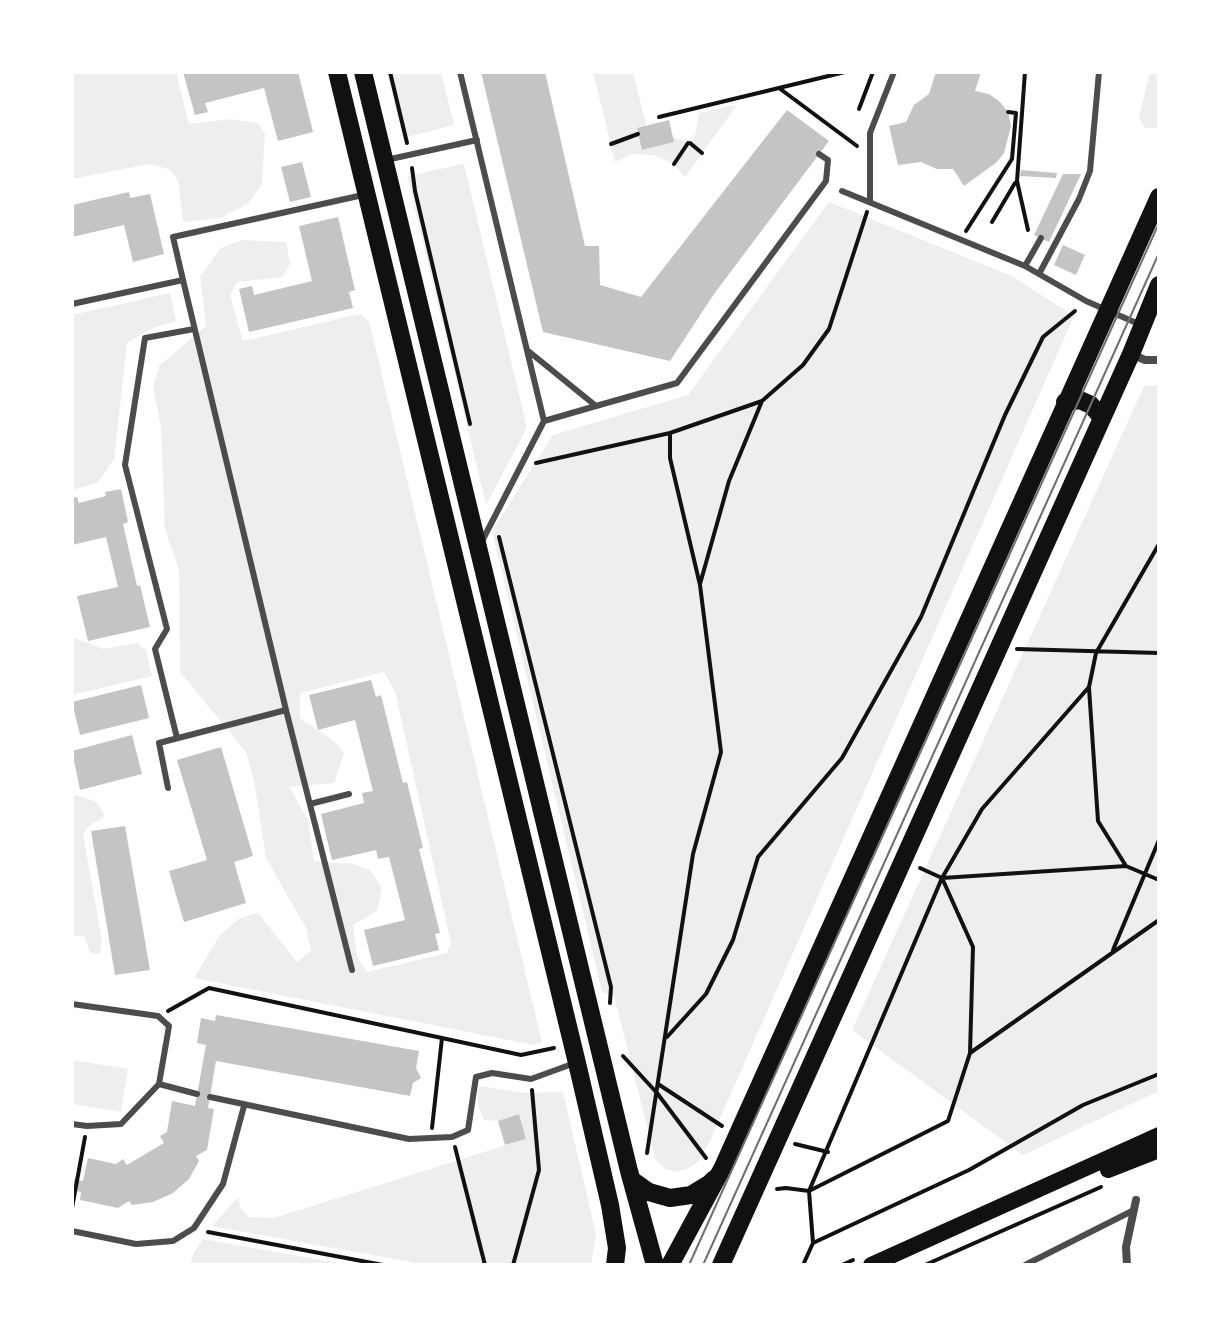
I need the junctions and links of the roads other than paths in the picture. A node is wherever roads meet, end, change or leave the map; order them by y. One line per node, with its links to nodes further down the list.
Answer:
1 (337, 72): 10 (main road)
2 (363, 72): 8 (main road)
3 (460, 72): 6 (lane)
4 (894, 72): 12 (lane)
5 (1099, 72): 15 (lane)
6 (477, 140): 8 (lane); 22 (lane)
7 (819, 154): 26 (lane)
8 (384, 161): 29 (main road)
9 (842, 191): 12 (lane)
10 (366, 194): 16 (lane); 37 (main road)
11 (1159, 197): 19 (main road)
12 (870, 202): 14 (lane)
13 (1041, 238): 14 (lane)
14 (1025, 266): 15 (lane)
15 (1039, 274): 19 (lane)
16 (183, 280): 18 (lane); 21 (lane)
17 (1159, 285): 20 (main road)
18 (72, 304)
19 (1106, 311): 20 (lane); 25 (main road)
20 (1143, 325): 23 (main road)
21 (194, 329): 30 (lane); 31 (lane)
22 (527, 350): 26 (lane); 28 (lane)
23 (1131, 354): 24 (street); 27 (main road)
24 (1159, 360)
25 (1065, 402): 27 (main road); 45 (main road)
26 (596, 406): 28 (lane)
27 (1102, 418): 50 (main road)
28 (544, 421): 29 (lane)
29 (479, 546): 46 (main road)
30 (286, 710): 31 (lane); 34 (lane)
31 (177, 738): 32 (lane)
32 (168, 788)
33 (349, 794): 34 (lane)
34 (310, 804): 35 (lane)
35 (352, 970)
36 (72, 1004): 38 (lane)
37 (577, 1063): 41 (lane); 51 (main road)
38 (159, 1084): 39 (lane); 42 (lane)
39 (197, 1094)
40 (210, 1097): 41 (lane)
41 (244, 1106): 49 (lane)
42 (72, 1124)
43 (1159, 1135): 54 (main road)
44 (1159, 1150): 55 (main road)
45 (715, 1164): 46 (main road); 53 (main road)
46 (632, 1180): 52 (main road)
47 (1136, 1200): 48 (street)
48 (1134, 1210): 56 (lane); 57 (street)
49 (72, 1231)
50 (723, 1264)
51 (615, 1265)
52 (655, 1265)
53 (670, 1265)
54 (871, 1265)
55 (889, 1265)
56 (1025, 1265)
57 (1127, 1265)

